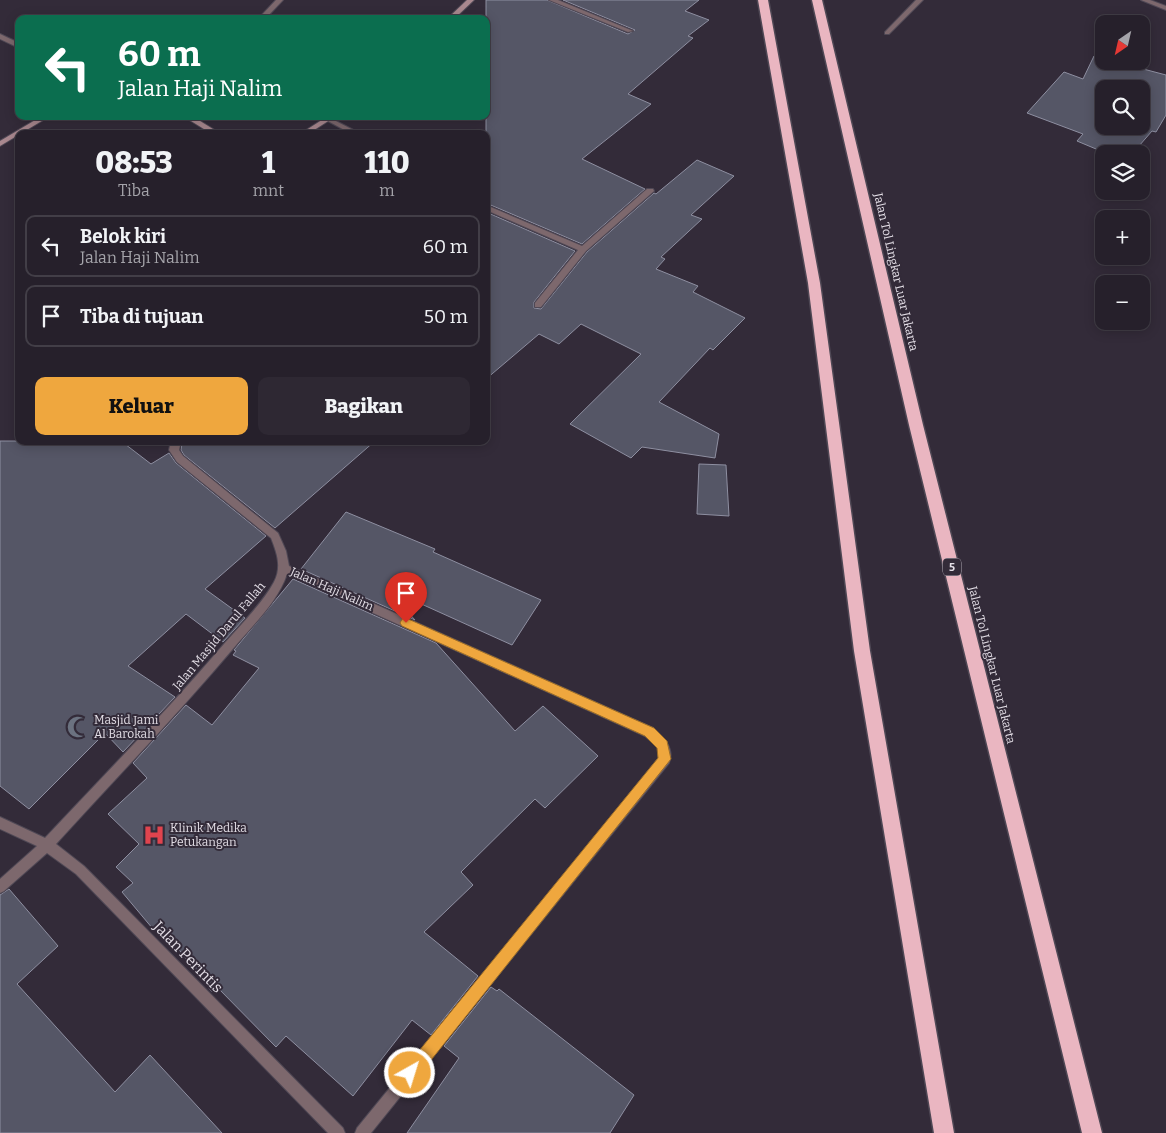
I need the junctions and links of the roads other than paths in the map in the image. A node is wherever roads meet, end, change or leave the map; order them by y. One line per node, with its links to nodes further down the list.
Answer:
1 (280, 0): 9 (street)
2 (471, 0): 10 (street)
3 (552, 0): 11 (street)
4 (763, 0): 36 (highway)
5 (817, 0): 37 (highway, Jalan Tol Lingkar Luar Jakarta / 5)
6 (920, 0): 12 (street)
7 (1144, 0): 8 (street)
8 (1166, 8)
9 (265, 15)
10 (454, 15)
11 (630, 31)
12 (887, 33)
13 (0, 36): 14 (street)
14 (15, 44)
15 (40, 120): 19 (street)
16 (193, 120): 20 (street)
17 (327, 120): 21 (street)
18 (334, 120): 22 (street)
19 (24, 130)
20 (211, 130)
21 (310, 130)
22 (351, 130)
23 (15, 135): 24 (street)
24 (0, 144)
25 (650, 191): 27 (street)
26 (490, 209): 27 (street)
27 (583, 249): 28 (street)
28 (538, 306)
29 (175, 445): 30 (street)
30 (284, 568): 32 (street, Jalan Masjid Darul Fallah); 35 (street, Jalan Haji Nalim)
31 (0, 823): 32 (street, Jalan Perintis)
32 (48, 845): 33 (street, Jalan Masjid Darul Fallah); 34 (street, Jalan Perintis)
33 (0, 887)
34 (335, 1132)
35 (362, 1133)
36 (944, 1133)
37 (1092, 1133)

